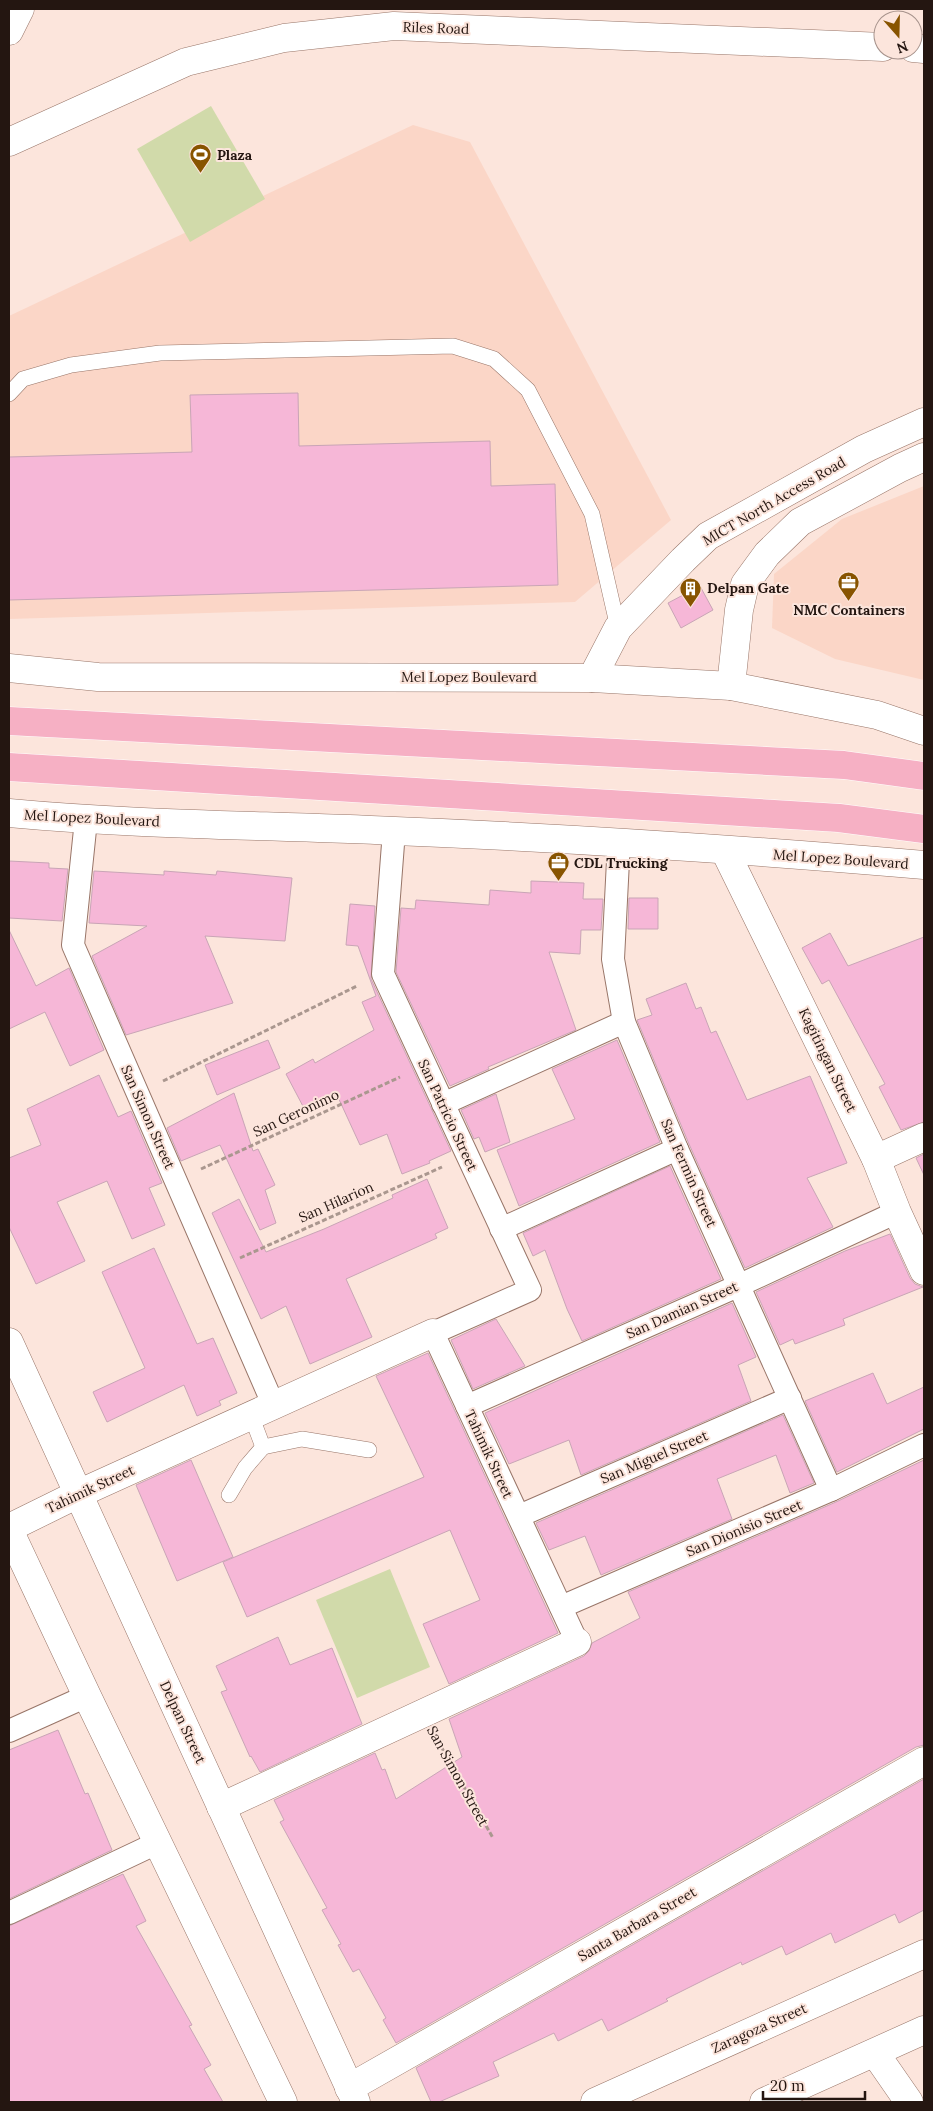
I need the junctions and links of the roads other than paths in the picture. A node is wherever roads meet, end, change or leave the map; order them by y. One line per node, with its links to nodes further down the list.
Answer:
1 (20, 9): 2 (street)
2 (9, 31)
3 (873, 47): 4 (street, Riles Road)
4 (9, 142)
5 (9, 394): 8 (lane)
6 (924, 422): 8 (street, MICT North Access Road)
7 (924, 457): 11 (street)
8 (618, 628): 10 (street, MICT North Access Road)
9 (9, 668): 10 (street, Mel Lopez Boulevard)
10 (592, 678): 11 (street, Mel Lopez Boulevard)
11 (731, 686): 13 (street, Mel Lopez Boulevard)
12 (9, 720): 15 (highway)
13 (924, 731)
14 (9, 767): 18 (highway)
15 (924, 776)
16 (9, 813): 17 (street, Mel Lopez Boulevard)
17 (86, 820): 19 (street, Mel Lopez Boulevard); 36 (street, San Simon Street)
18 (924, 829)
19 (394, 831): 20 (street, Mel Lopez Boulevard); 24 (street, San Patricio Street)
20 (620, 841): 21 (street, Mel Lopez Boulevard); 23 (street, San Fermin Street)
21 (725, 850): 22 (street, Mel Lopez Boulevard); 27 (street, Kagitingan Street)
22 (924, 865)
23 (624, 1022): 24 (street); 26 (street, San Fermin Street)
24 (443, 1104): 29 (street, San Patricio Street)
25 (924, 1137): 27 (street)
26 (677, 1149): 29 (street); 31 (street, San Fermin Street)
27 (876, 1159): 28 (street, Kagitingan Street)
28 (897, 1212): 30 (street, Kagitingan Street); 31 (street, San Damian Street)
29 (501, 1229): 32 (street, San Patricio Street)
30 (924, 1271)
31 (740, 1285): 34 (street, San Fermin Street); 35 (street, San Damian Street)
32 (433, 1333): 35 (street, Tahimik Street); 36 (street, Tahimik Street)
33 (9, 1342): 41 (street, Delpan Street)
34 (790, 1398): 40 (street, San Fermin Street); 43 (street, San Miguel Street)
35 (467, 1406): 43 (street, Tahimik Street)
36 (262, 1410): 38 (lane); 41 (street, Tahimik Street)
37 (924, 1444): 40 (street, San Dionisio Street)
38 (263, 1447): 39 (lane); 42 (lane)
39 (369, 1450)
40 (831, 1490): 45 (street, San Dionisio Street)
41 (78, 1494): 44 (street, Tahimik Street); 50 (street, Delpan Street)
42 (229, 1495)
43 (518, 1516): 45 (street, Tahimik Street)
44 (9, 1529): 47 (street)
45 (561, 1607): 46 (street, Tahimik Street)
46 (577, 1642): 50 (street, Tahimik Street)
47 (87, 1696): 48 (street); 51 (street)
48 (9, 1731)
49 (924, 1761): 56 (street, Santa Barbara Street)
50 (221, 1807): 56 (street, Delpan Street)
51 (157, 1843): 52 (street); 57 (street)
52 (9, 1913)
53 (924, 1954): 58 (street, Zaragoza Street)
54 (924, 2030): 55 (street)
55 (875, 2052): 59 (street); 60 (street)
56 (353, 2095)
57 (283, 2102)
58 (595, 2102)
59 (764, 2102)
60 (908, 2102)

